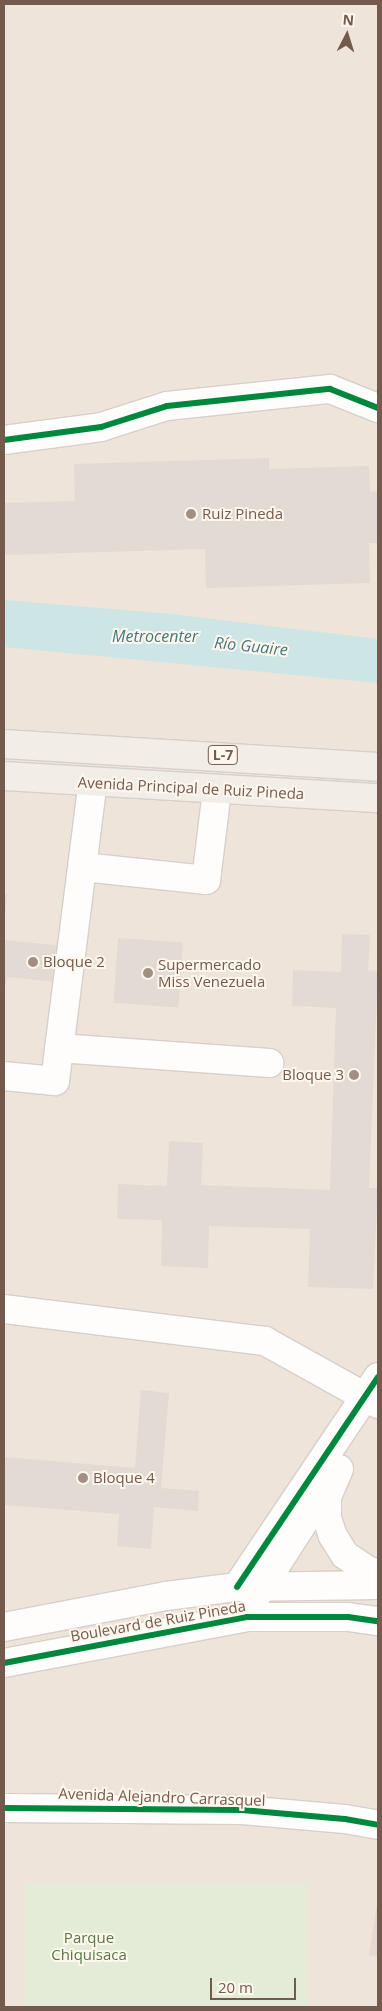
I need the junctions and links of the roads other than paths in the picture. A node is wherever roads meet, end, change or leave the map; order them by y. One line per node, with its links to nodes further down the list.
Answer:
1 (378, 408): 2 (street)
2 (4, 440)
3 (4, 744): 4 (main road, L-7)
4 (378, 767)
5 (4, 776): 6 (main road, Avenida Principal de Ruiz Pineda)
6 (93, 782): 7 (main road, Avenida Principal de Ruiz Pineda); 9 (street)
7 (218, 791): 8 (main road, Avenida Principal de Ruiz Pineda); 9 (street)
8 (378, 798)
9 (83, 867): 10 (street)
10 (59, 1048): 11 (street); 12 (street)
11 (269, 1063)
12 (4, 1076)
13 (4, 1309): 14 (street)
14 (375, 1398): 15 (street); 18 (street)
15 (339, 1469): 16 (street); 18 (street)
16 (378, 1574)
17 (378, 1585): 18 (street, Boulevard de Ruiz Pineda)
18 (249, 1586): 19 (street); 21 (street, Boulevard de Ruiz Pineda)
19 (247, 1617): 20 (street, Boulevard de Ruiz Pineda); 22 (street, Boulevard de Ruiz Pineda)
20 (378, 1621)
21 (4, 1627)
22 (4, 1663)
23 (4, 1808): 24 (street, Avenida Alejandro Carrasquel)
24 (378, 1825)

